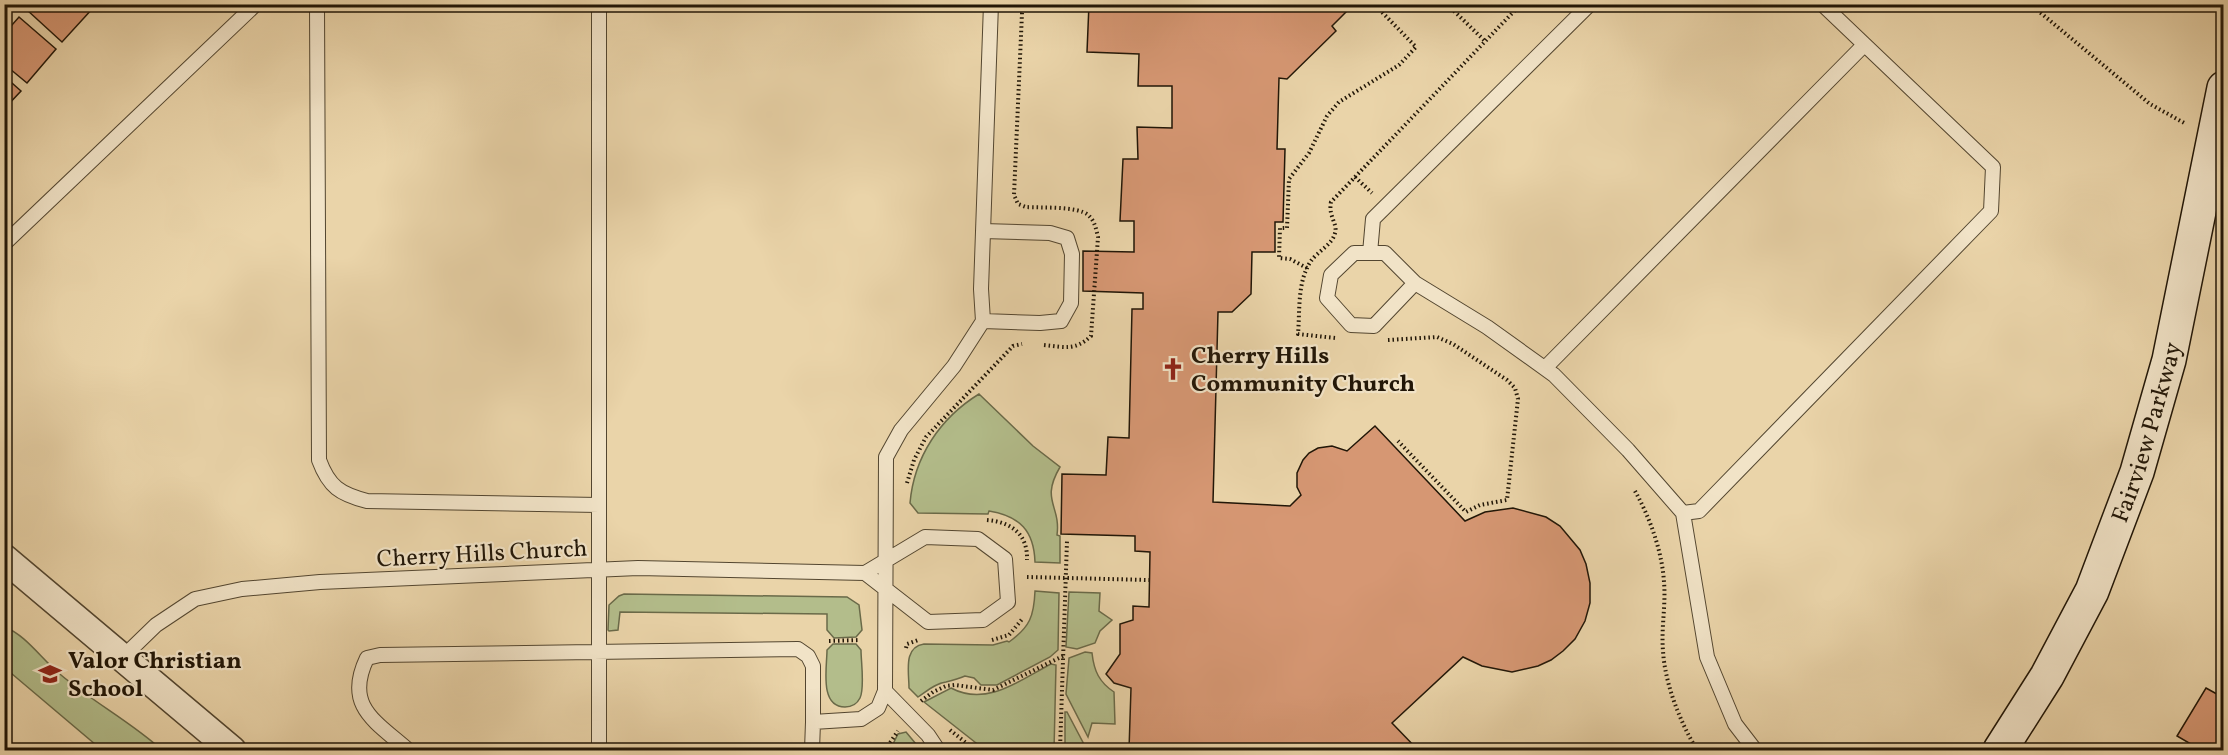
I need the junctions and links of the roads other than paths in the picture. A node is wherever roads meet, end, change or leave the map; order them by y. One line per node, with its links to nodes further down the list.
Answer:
1 (256, 4): 11 (lane)
2 (317, 4): 16 (lane)
3 (599, 4): 16 (lane)
4 (990, 4): 10 (lane)
5 (1590, 4): 12 (lane)
6 (1822, 4): 7 (lane)
7 (1864, 45): 15 (lane); 17 (lane)
8 (2223, 87): 9 (main road, Fairview Parkway)
9 (2219, 141): 33 (main road, Fairview Parkway)
10 (983, 231): 14 (lane); 14 (lane)
11 (4, 244)
12 (1370, 253): 13 (lane); 13 (lane)
13 (1415, 283): 15 (lane)
14 (983, 321): 19 (lane)
15 (1545, 369): 17 (lane)
16 (599, 505): 20 (lane)
17 (1683, 513): 32 (lane)
18 (4, 558): 24 (street)
19 (885, 561): 21 (lane); 22 (lane); 22 (lane)
20 (599, 569): 21 (lane, Cherry Hills Church); 23 (lane); 24 (lane, Cherry Hills Church)
21 (865, 573): 22 (lane)
22 (885, 589): 25 (lane)
23 (599, 651): 26 (lane); 28 (lane); 29 (lane)
24 (123, 657): 27 (street)
25 (885, 691): 26 (lane); 31 (lane)
26 (813, 722): 30 (lane)
27 (232, 750)
28 (408, 750)
29 (599, 750)
30 (812, 750)
31 (938, 750)
32 (1755, 750)
33 (2000, 750)

